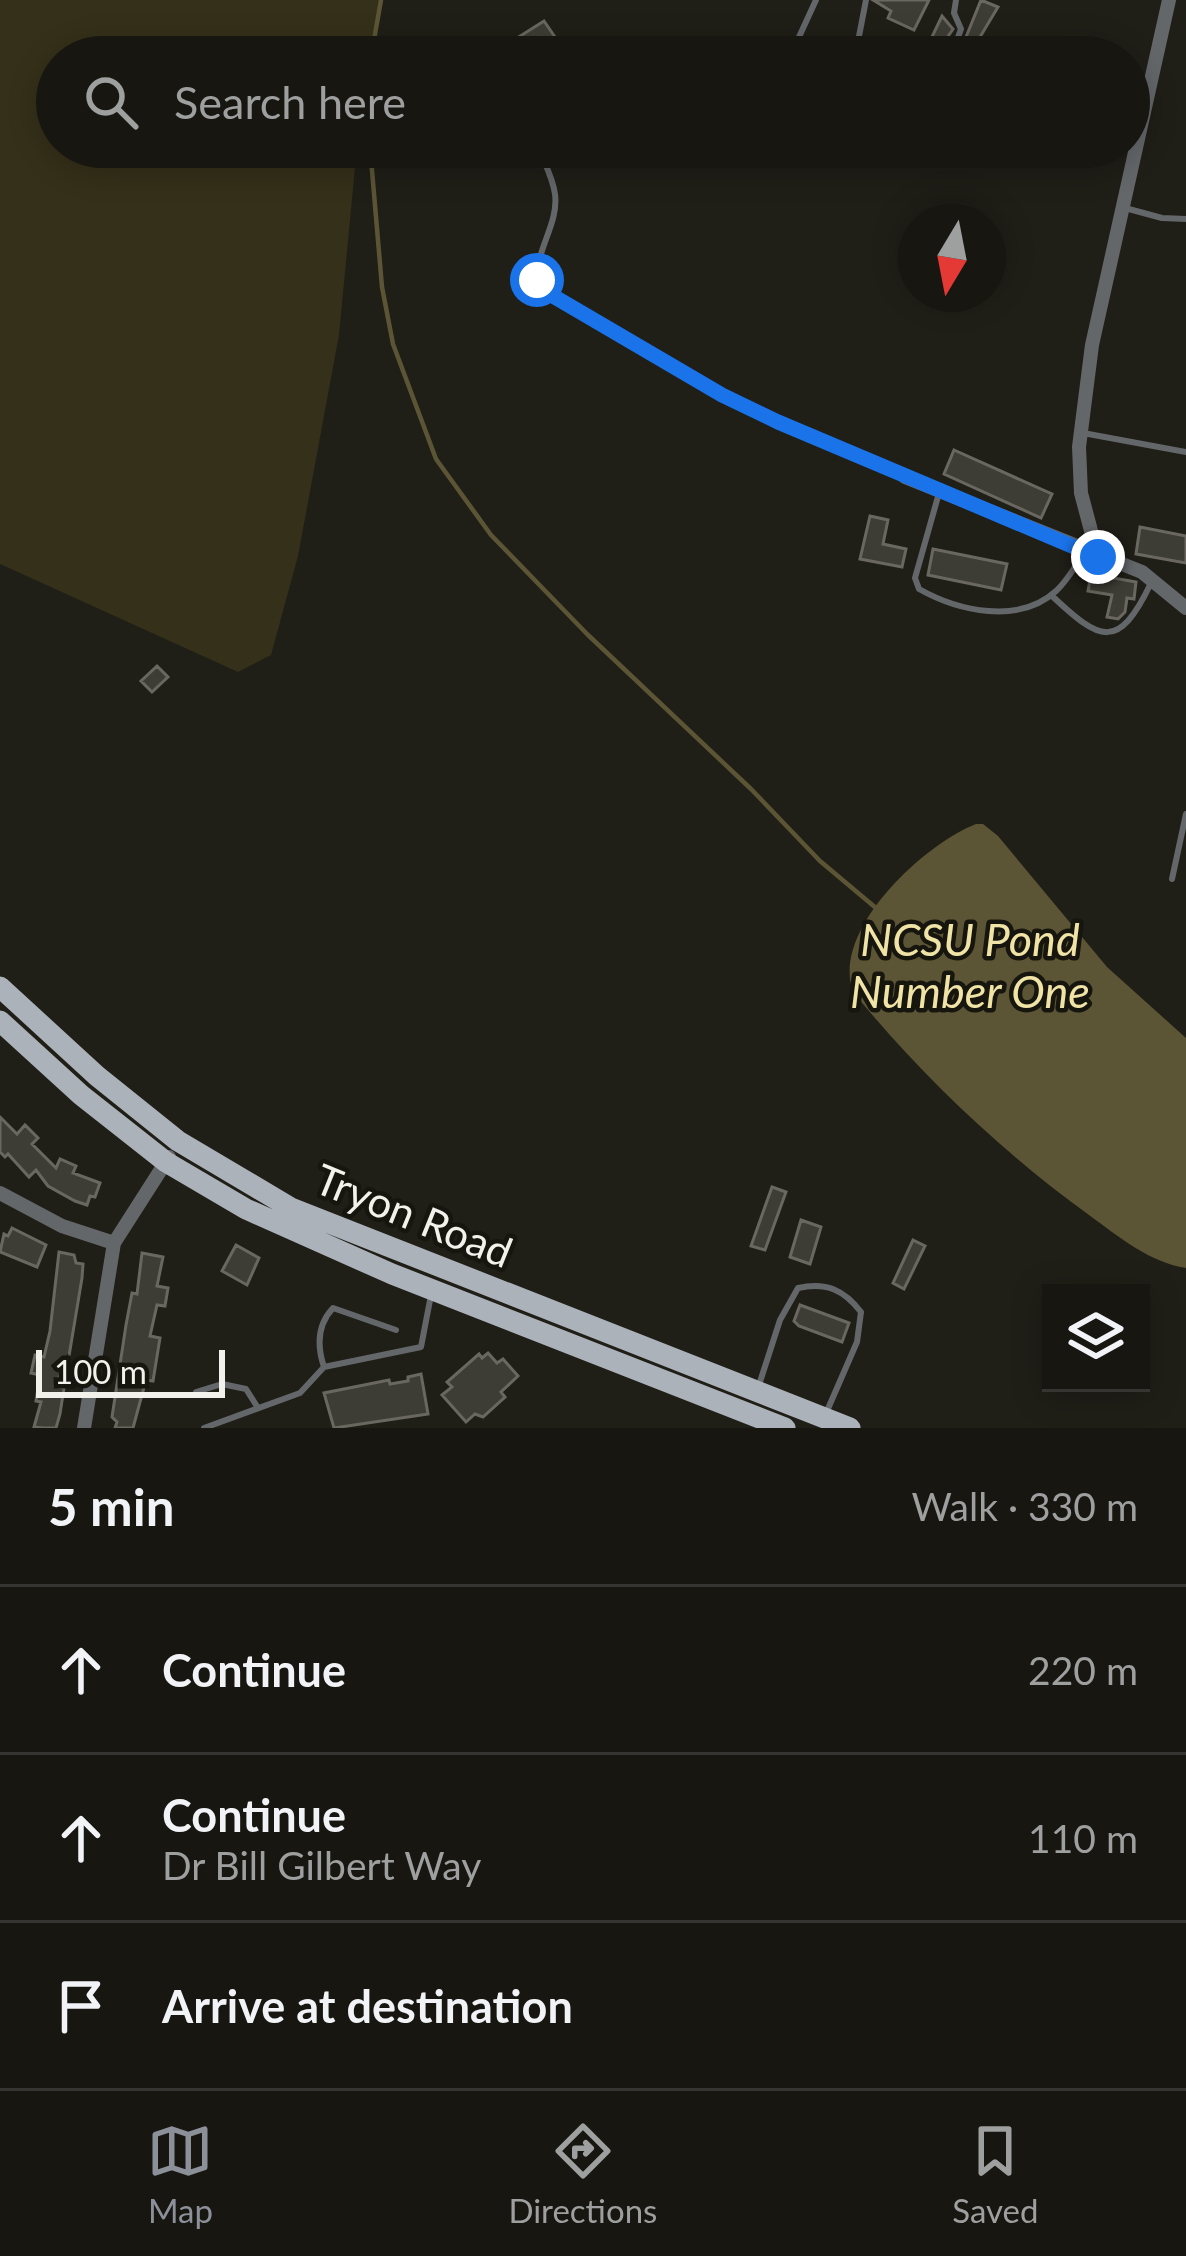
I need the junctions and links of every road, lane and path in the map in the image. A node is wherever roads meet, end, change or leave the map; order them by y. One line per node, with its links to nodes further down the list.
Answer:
1 (816, 0): 5 (lane)
2 (866, 0): 6 (lane)
3 (956, 0): 7 (lane)
4 (1168, 0): 8 (street)
5 (800, 36)
6 (859, 36)
7 (958, 36)
8 (1150, 83)
9 (546, 168): 15 (lane)
10 (1131, 168): 11 (street)
11 (1123, 207): 12 (lane); 13 (street)
12 (1186, 219)
13 (1081, 433): 14 (lane); 17 (street)
14 (1186, 452)
15 (905, 477): 16 (street)
16 (939, 491): 17 (street); 19 (lane)
17 (1092, 554): 18 (street); 19 (lane)
18 (1152, 580): 19 (lane); 20 (street)
19 (1051, 595)
20 (1186, 608)
21 (1186, 814): 22 (lane)
22 (1172, 879)
23 (0, 987): 25 (main road, Tryon Road)
24 (0, 1022): 26 (main road, Tryon Road)
25 (178, 1141): 26 (street); 32 (main road, Tryon Road)
26 (166, 1162): 28 (street); 29 (main road, Tryon Road)
27 (0, 1193): 28 (street)
28 (114, 1244): 36 (street)
29 (432, 1289): 31 (lane); 38 (main road, Tryon Road)
30 (396, 1330): 31 (lane)
31 (323, 1367): 34 (lane)
32 (757, 1391): 35 (main road, Tryon Road); 35 (lane)
33 (196, 1392): 34 (lane)
34 (258, 1408): 37 (lane)
35 (824, 1418): 39 (main road, Tryon Road)
36 (84, 1428)
37 (204, 1428)
38 (785, 1428)
39 (850, 1428)

